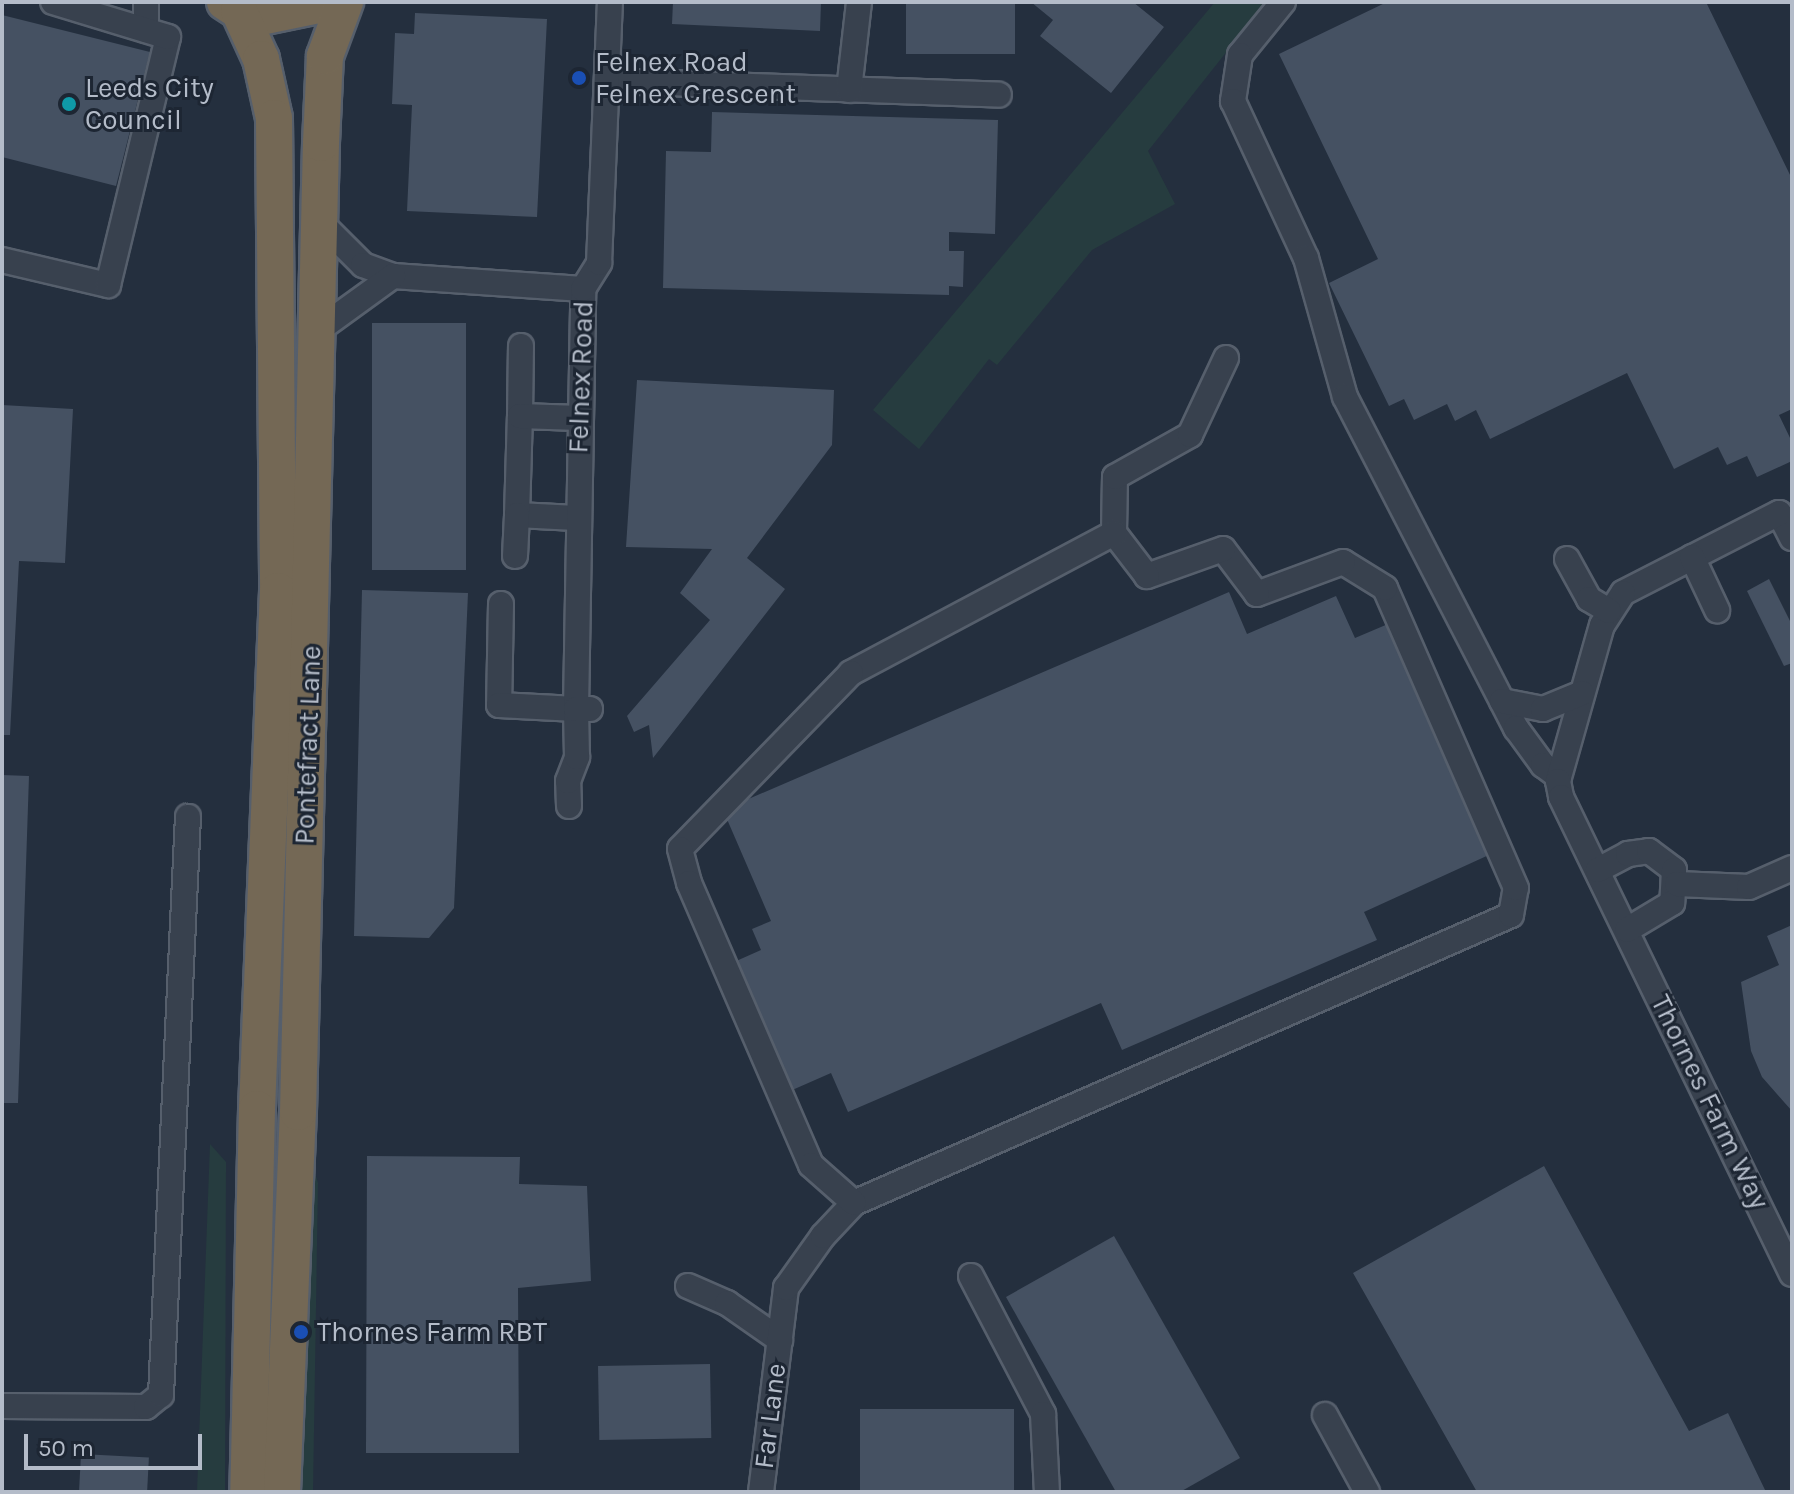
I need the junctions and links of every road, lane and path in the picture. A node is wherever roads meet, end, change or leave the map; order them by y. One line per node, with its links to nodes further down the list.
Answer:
1 (53, 2): 9 (street)
2 (146, 2): 9 (street)
3 (333, 2): 8 (highway)
4 (345, 2): 13 (highway, Pontefract Lane)
5 (610, 2): 10 (street, Felnex Road)
6 (859, 2): 11 (street)
7 (1283, 2): 33 (street)
8 (232, 6): 49 (highway, Pontefract Lane)
9 (146, 30): 14 (street)
10 (607, 81): 11 (street); 16 (street, Felnex Road)
11 (849, 90): 12 (street)
12 (999, 95)
13 (319, 221): 15 (street); 17 (highway, Pontefract Lane)
14 (2, 260)
15 (393, 276): 16 (street); 17 (street)
16 (583, 289): 21 (street, Felnex Road)
17 (317, 331): 50 (highway, Pontefract Lane)
18 (521, 346): 20 (street)
19 (1226, 358): 24 (street)
20 (520, 416): 21 (street); 22 (street)
21 (579, 418): 23 (street, Felnex Road)
22 (517, 515): 23 (street); 26 (street)
23 (576, 518): 34 (street, Felnex Road)
24 (1114, 533): 42 (street); 42 (street)
25 (1792, 538): 27 (street)
26 (515, 556)
27 (1692, 557): 30 (street); 31 (street)
28 (1567, 559): 31 (street)
29 (501, 604): 34 (street)
30 (1717, 610)
31 (1609, 611): 32 (street)
32 (1582, 693): 33 (street); 35 (street)
33 (1502, 701): 35 (street)
34 (583, 709): 36 (street, Felnex Road)
35 (1559, 777): 39 (street, Thornes Farm Way)
36 (569, 806)
37 (188, 817): 47 (street)
38 (1792, 868): 40 (street)
39 (1598, 870): 40 (street); 41 (street, Thornes Farm Way)
40 (1677, 884): 41 (street)
41 (1627, 930): 43 (street, Thornes Farm Way)
42 (854, 1203): 46 (street, Far Lane)
43 (1792, 1274)
44 (971, 1276): 52 (street)
45 (688, 1286): 46 (street)
46 (780, 1340): 51 (street, Far Lane)
47 (2, 1406)
48 (1325, 1415): 53 (street)
49 (248, 1492)
50 (282, 1492)
51 (761, 1492)
52 (1047, 1492)
53 (1367, 1492)

